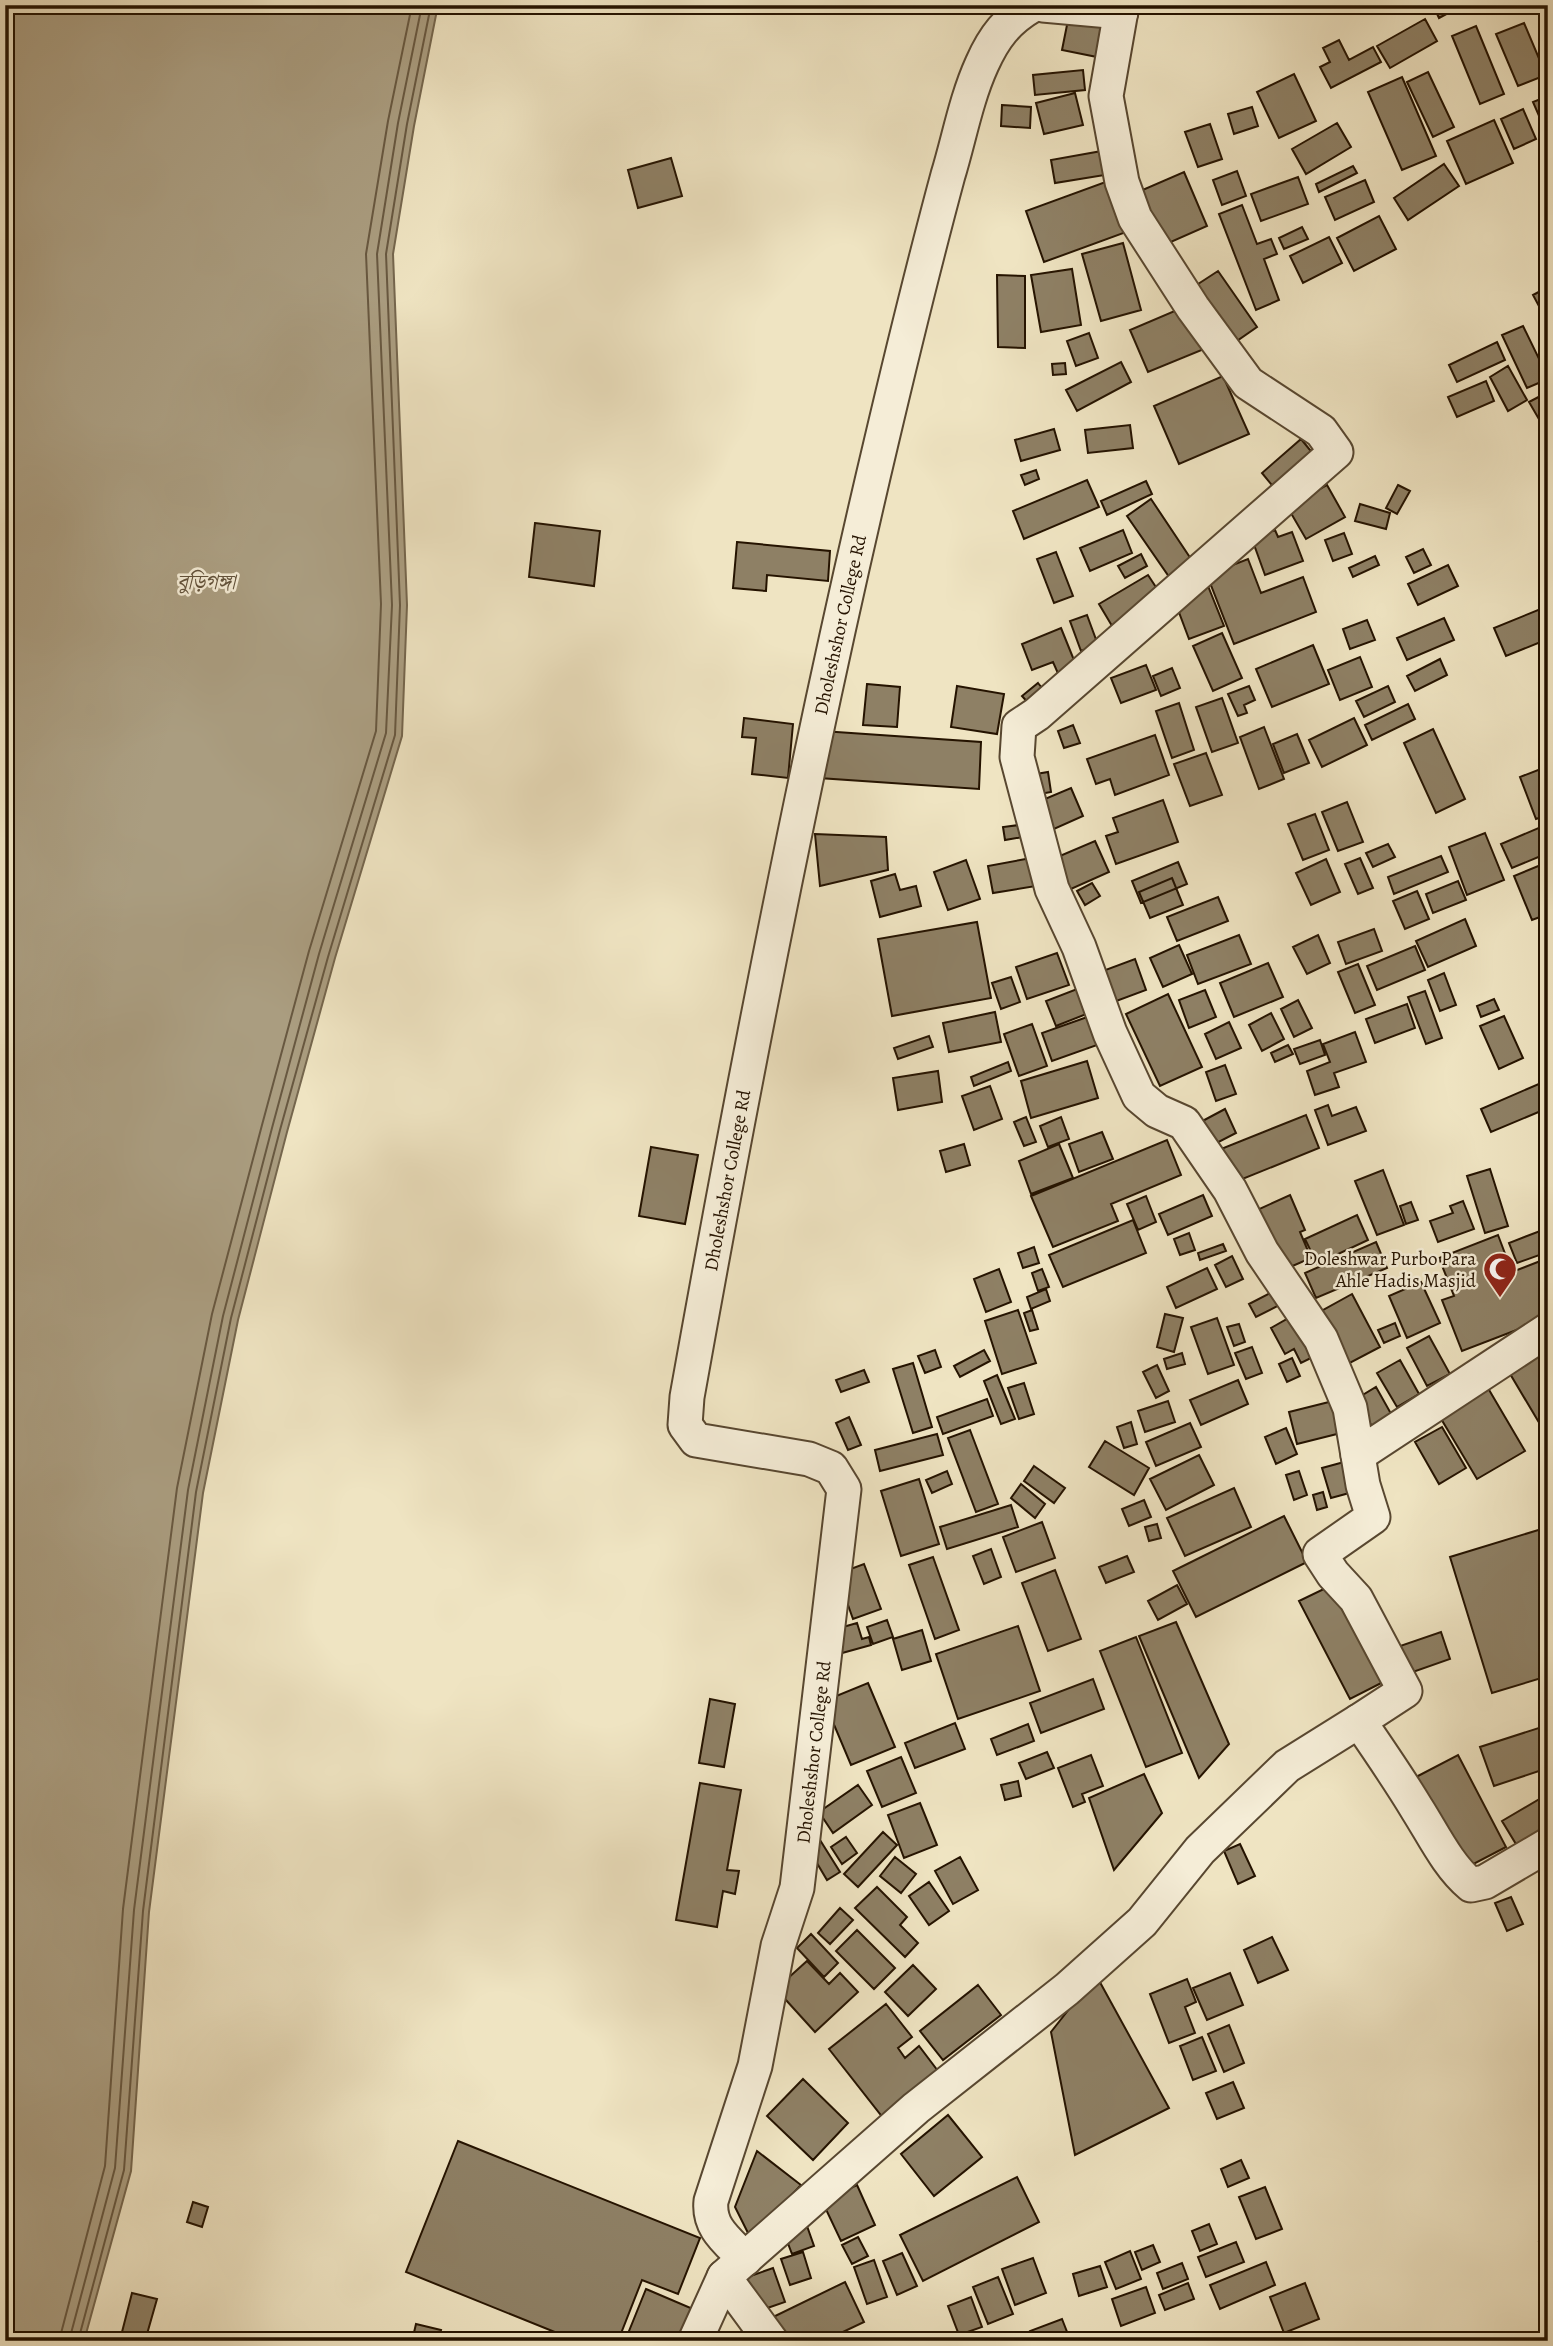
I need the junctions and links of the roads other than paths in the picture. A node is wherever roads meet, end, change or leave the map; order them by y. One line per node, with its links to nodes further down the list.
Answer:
1 (1033, 5): 8 (street, Dholeshshor College Rd)
2 (1043, 5): 3 (street)
3 (1121, 8): 5 (street)
4 (1548, 1330): 5 (street)
5 (1358, 1455): 6 (street)
6 (1359, 1721): 7 (street); 8 (street)
7 (1548, 1844)
8 (735, 2268): 9 (street); 10 (street)
9 (695, 2341)
10 (771, 2341)

